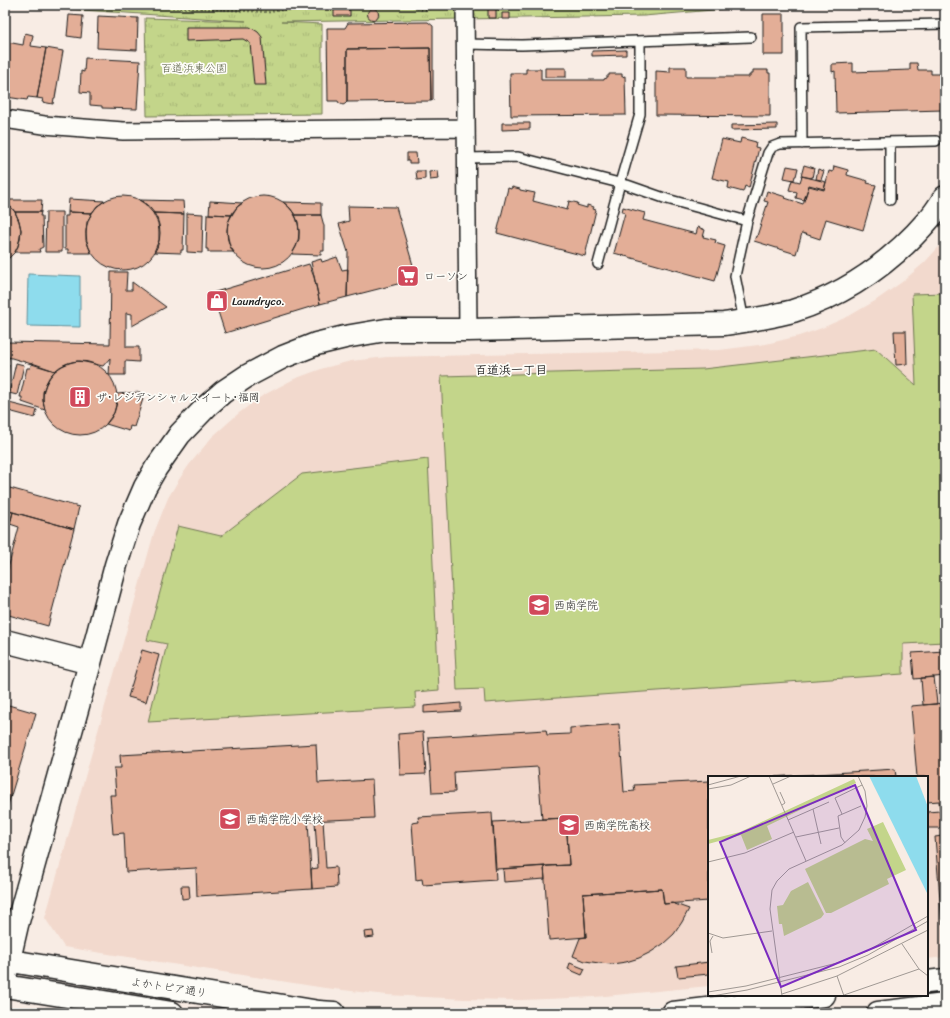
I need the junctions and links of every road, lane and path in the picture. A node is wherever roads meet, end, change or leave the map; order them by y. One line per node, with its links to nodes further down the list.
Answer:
1 (153, 5): 2 (path)
2 (311, 5)
3 (410, 5): 4 (path)
4 (442, 5)
5 (465, 5): 11 (street)
6 (632, 5): 7 (path)
7 (640, 5)
8 (945, 24): 16 (lane)
9 (751, 37): 10 (lane)
10 (640, 42): 11 (lane); 18 (lane)
11 (465, 44): 13 (street)
12 (5, 119): 13 (street)
13 (466, 128): 17 (street)
14 (936, 141): 15 (lane)
15 (890, 142): 16 (lane); 20 (lane)
16 (802, 144): 21 (lane)
17 (466, 158): 18 (lane); 24 (street)
18 (620, 183): 21 (lane); 22 (lane)
19 (945, 197): 23 (street)
20 (890, 200)
21 (747, 221): 23 (lane)
22 (598, 264)
23 (744, 321): 24 (street)
24 (468, 330): 26 (street)
25 (5, 641): 26 (street)
26 (90, 662): 27 (street)
27 (6, 966): 34 (street, よかトピア通り)
28 (945, 980): 29 (street)
29 (928, 982)
30 (5, 986): 33 (street)
31 (816, 996): 35 (street)
32 (945, 1005): 36 (street)
33 (172, 1013)
34 (334, 1013)
35 (673, 1013)
36 (878, 1013)

